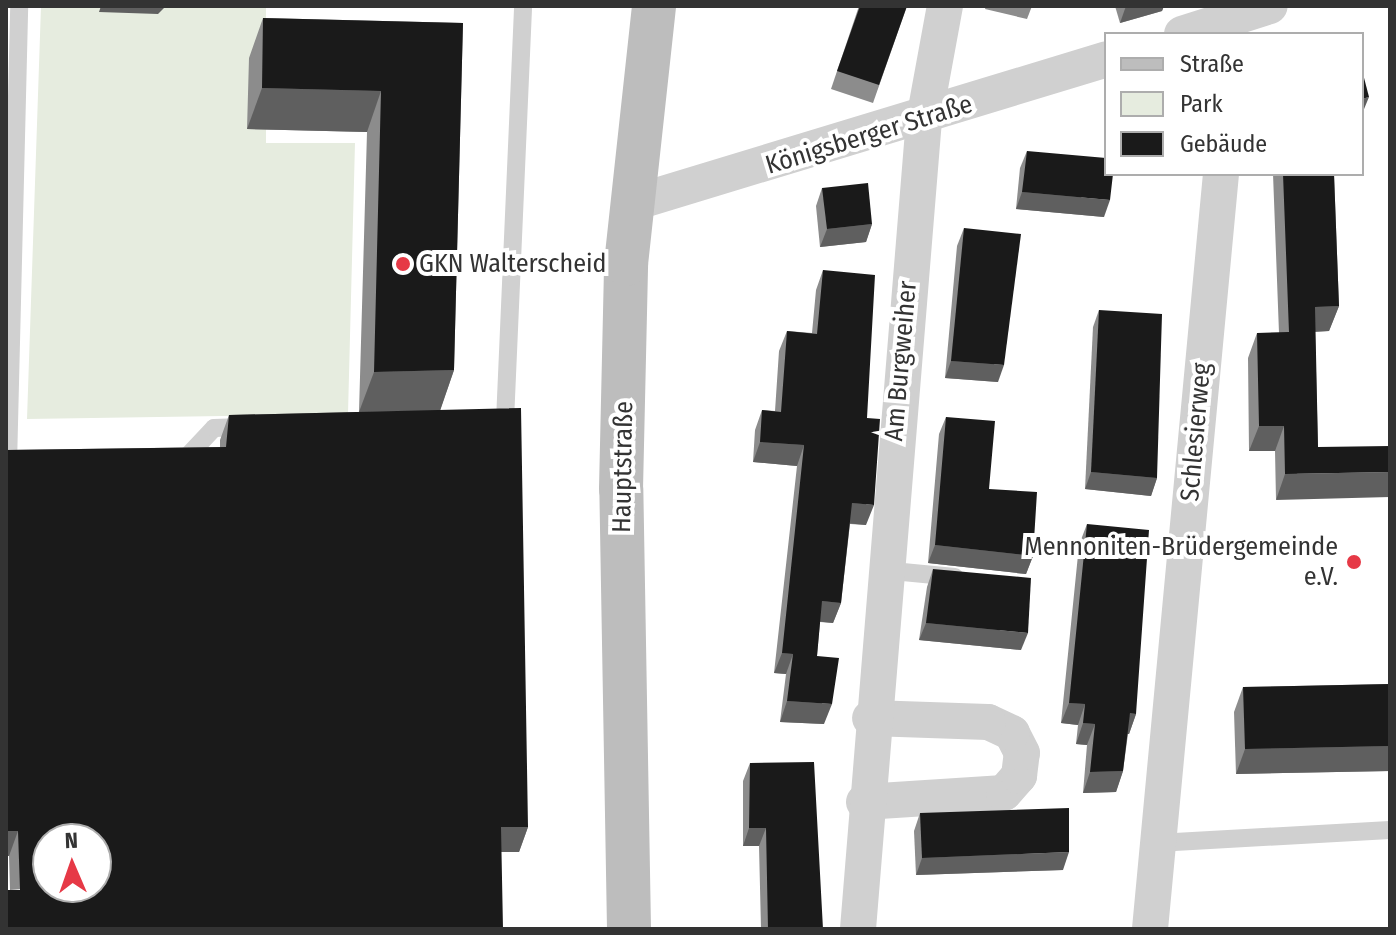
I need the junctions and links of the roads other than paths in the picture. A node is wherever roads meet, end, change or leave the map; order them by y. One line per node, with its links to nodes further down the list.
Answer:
1 (19, 6): 12 (lane)
2 (523, 6): 13 (lane)
3 (654, 6): 11 (main road, Hauptstraße)
4 (945, 6): 9 (street, Am Burgweiher)
5 (1270, 6): 6 (street)
6 (1235, 25): 7 (street)
7 (1194, 32)
8 (1104, 60): 9 (street, Königsberger Straße)
9 (924, 120): 11 (street, Königsberger Straße); 17 (street, Am Burgweiher)
10 (1221, 176): 22 (street, Schlesierweg)
11 (630, 204): 23 (main road, Hauptstraße)
12 (9, 218): 16 (lane)
13 (473, 422)
14 (272, 426): 15 (lane)
15 (161, 461)
16 (39, 464)
17 (882, 570): 18 (lane); 19 (street, Am Burgweiher)
18 (975, 579)
19 (870, 718): 20 (street, Am Burgweiher); 20 (street)
20 (864, 802): 24 (street, Am Burgweiher)
21 (1390, 830): 22 (lane)
22 (1157, 843): 25 (street, Schlesierweg)
23 (629, 929)
24 (858, 929)
25 (1150, 929)

